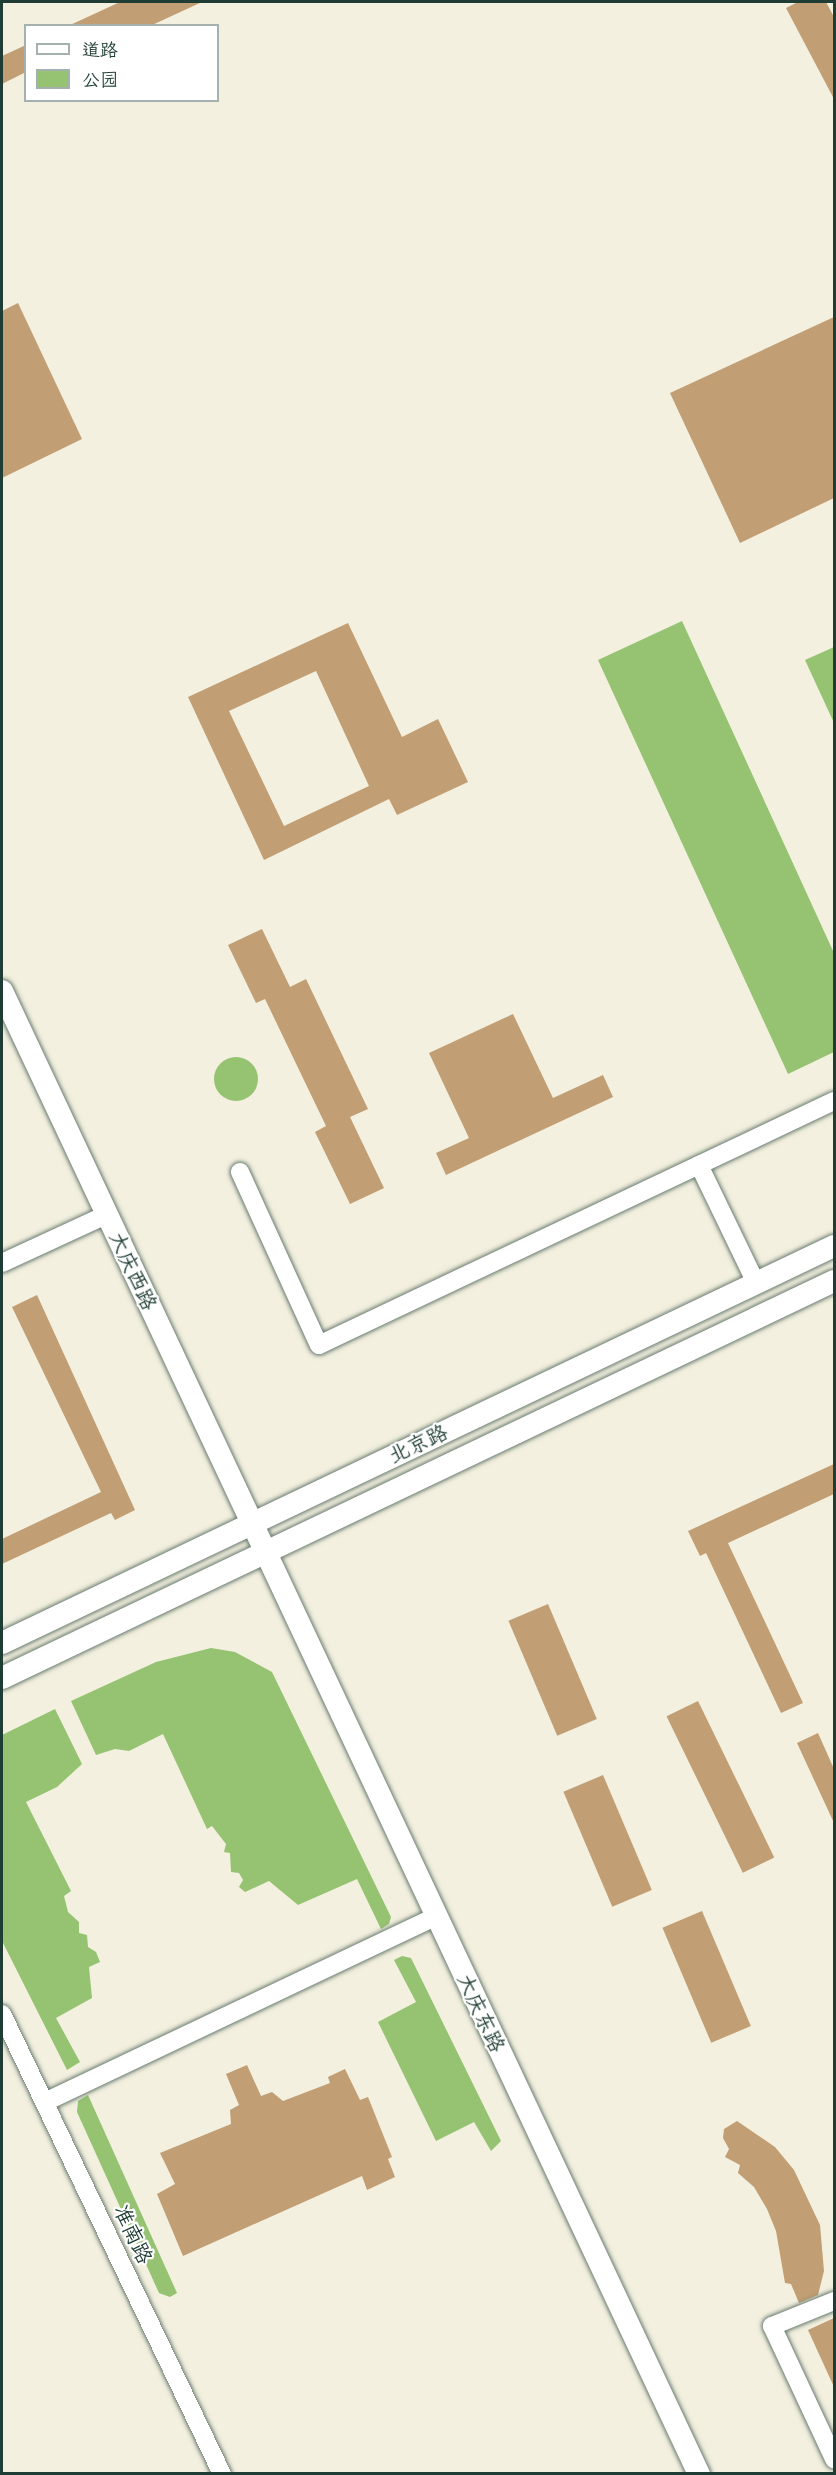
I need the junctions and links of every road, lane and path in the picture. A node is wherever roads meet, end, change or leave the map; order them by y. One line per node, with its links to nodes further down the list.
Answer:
1 (2, 990): 5 (main road, 大庆西路)
2 (834, 1101): 3 (street)
3 (699, 1165): 4 (street); 9 (street)
4 (240, 1172)
5 (106, 1215): 7 (street); 10 (main road, 大庆西路)
6 (834, 1246): 9 (main road, 北京路)
7 (2, 1263)
8 (834, 1281): 11 (main road, 北京路)
9 (756, 1283): 10 (main road, 北京路)
10 (250, 1523): 11 (main road, 大庆西路); 12 (main road, 北京路)
11 (264, 1552): 13 (main road, 北京路); 14 (main road, 大庆东路)
12 (2, 1643)
13 (2, 1678)
14 (436, 1916): 16 (street); 20 (main road, 大庆东路)
15 (2, 2014): 16 (street, 准南路)
16 (45, 2102): 19 (street, 准南路)
17 (834, 2301): 18 (street)
18 (834, 2459)
19 (222, 2474)
20 (699, 2474)

